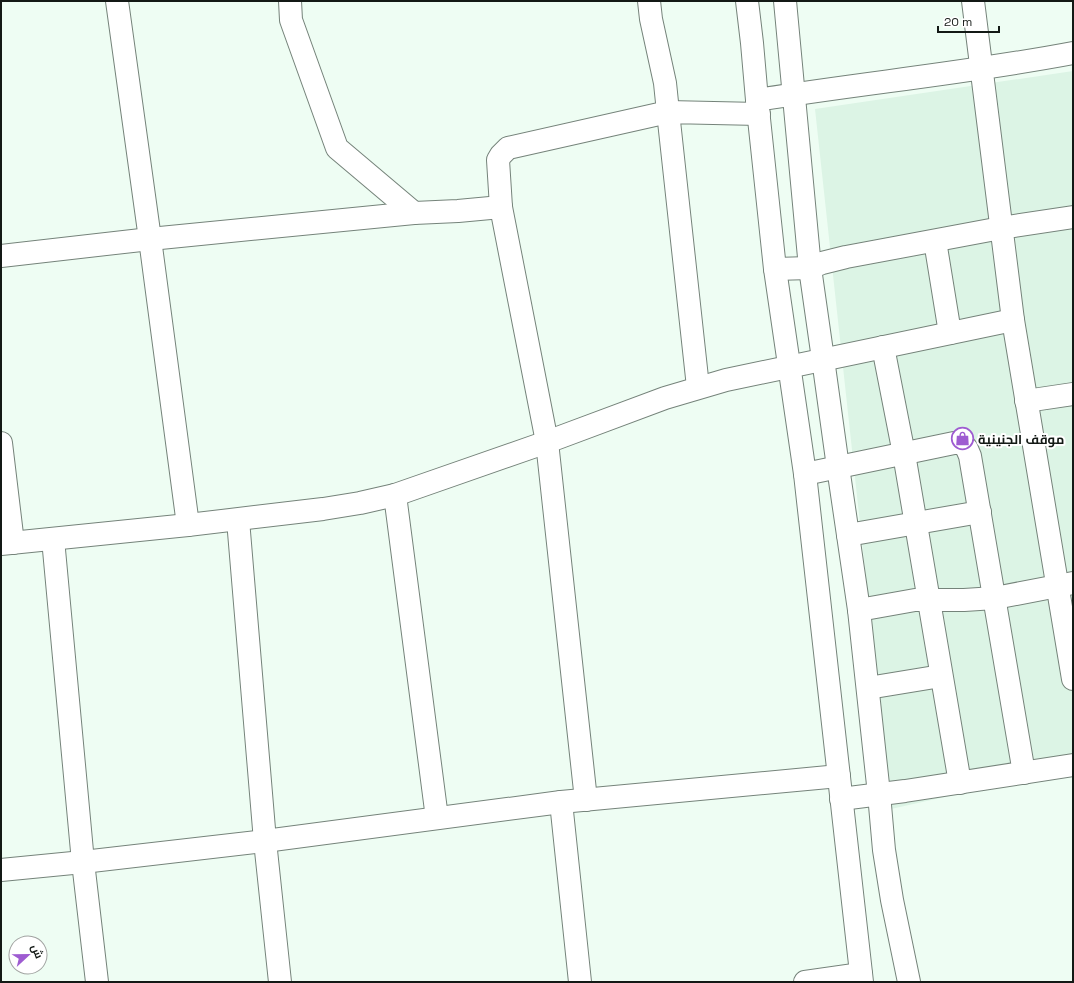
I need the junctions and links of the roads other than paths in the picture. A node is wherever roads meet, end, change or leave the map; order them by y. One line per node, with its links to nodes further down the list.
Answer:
1 (117, 1): 16 (main road)
2 (290, 1): 13 (main road)
3 (649, 1): 11 (main road)
4 (747, 1): 10 (main road)
5 (785, 1): 9 (main road)
6 (973, 1): 8 (main road)
7 (1073, 54): 8 (main road)
8 (981, 69): 9 (main road); 15 (main road)
9 (795, 94): 10 (main road); 19 (main road)
10 (758, 107): 11 (main road); 20 (main road)
11 (668, 112): 12 (main road); 26 (main road)
12 (501, 208): 13 (main road); 29 (main road)
13 (414, 213): 16 (main road)
14 (1073, 217): 15 (main road)
15 (1001, 228): 17 (main road); 21 (main road)
16 (150, 239): 18 (main road); 38 (main road)
17 (935, 240): 19 (main road); 22 (main road)
18 (1, 256)
19 (810, 268): 20 (main road); 24 (main road)
20 (775, 269): 25 (main road)
21 (1013, 320): 22 (main road); 28 (main road)
22 (950, 333): 23 (main road)
23 (883, 347): 24 (main road); 31 (main road)
24 (823, 359): 25 (main road); 32 (main road)
25 (790, 366): 26 (main road); 33 (main road)
26 (698, 387): 29 (main road)
27 (1073, 394): 28 (main road)
28 (1026, 401): 42 (main road)
29 (547, 442): 34 (main road); 55 (main road)
30 (1, 443): 41 (main road)
31 (904, 454): 32 (main road); 35 (main road); 37 (main road)
32 (838, 467): 33 (main road); 39 (main road)
33 (805, 474): 51 (main road)
34 (395, 495): 36 (main road); 57 (main road)
35 (980, 512): 37 (main road); 43 (main road)
36 (238, 520): 38 (main road); 58 (main road)
37 (915, 523): 39 (main road); 44 (main road)
38 (188, 525): 40 (main road)
39 (848, 535): 45 (main road)
40 (53, 539): 41 (main road); 59 (main road)
41 (7, 543)
42 (1065, 585): 43 (main road); 46 (main road)
43 (995, 598): 44 (main road); 50 (main road)
44 (928, 600): 45 (main road); 47 (main road)
45 (859, 610): 48 (main road)
46 (1072, 670)
47 (941, 676): 48 (main road); 52 (main road)
48 (868, 688): 53 (main road)
49 (1073, 766): 50 (main road)
50 (1024, 773): 52 (main road)
51 (839, 776): 54 (main road); 55 (main road)
52 (960, 783): 53 (main road)
53 (879, 794): 54 (main road); 66 (main road)
54 (841, 798): 61 (main road)
55 (586, 800): 56 (main road)
56 (560, 802): 57 (main road); 64 (main road)
57 (437, 818): 58 (main road)
58 (264, 841): 59 (main road); 63 (main road)
59 (83, 862): 60 (main road); 62 (main road)
60 (1, 870)
61 (862, 978): 65 (main road)
62 (97, 982)
63 (280, 982)
64 (580, 982)
65 (805, 982)
66 (908, 982)

